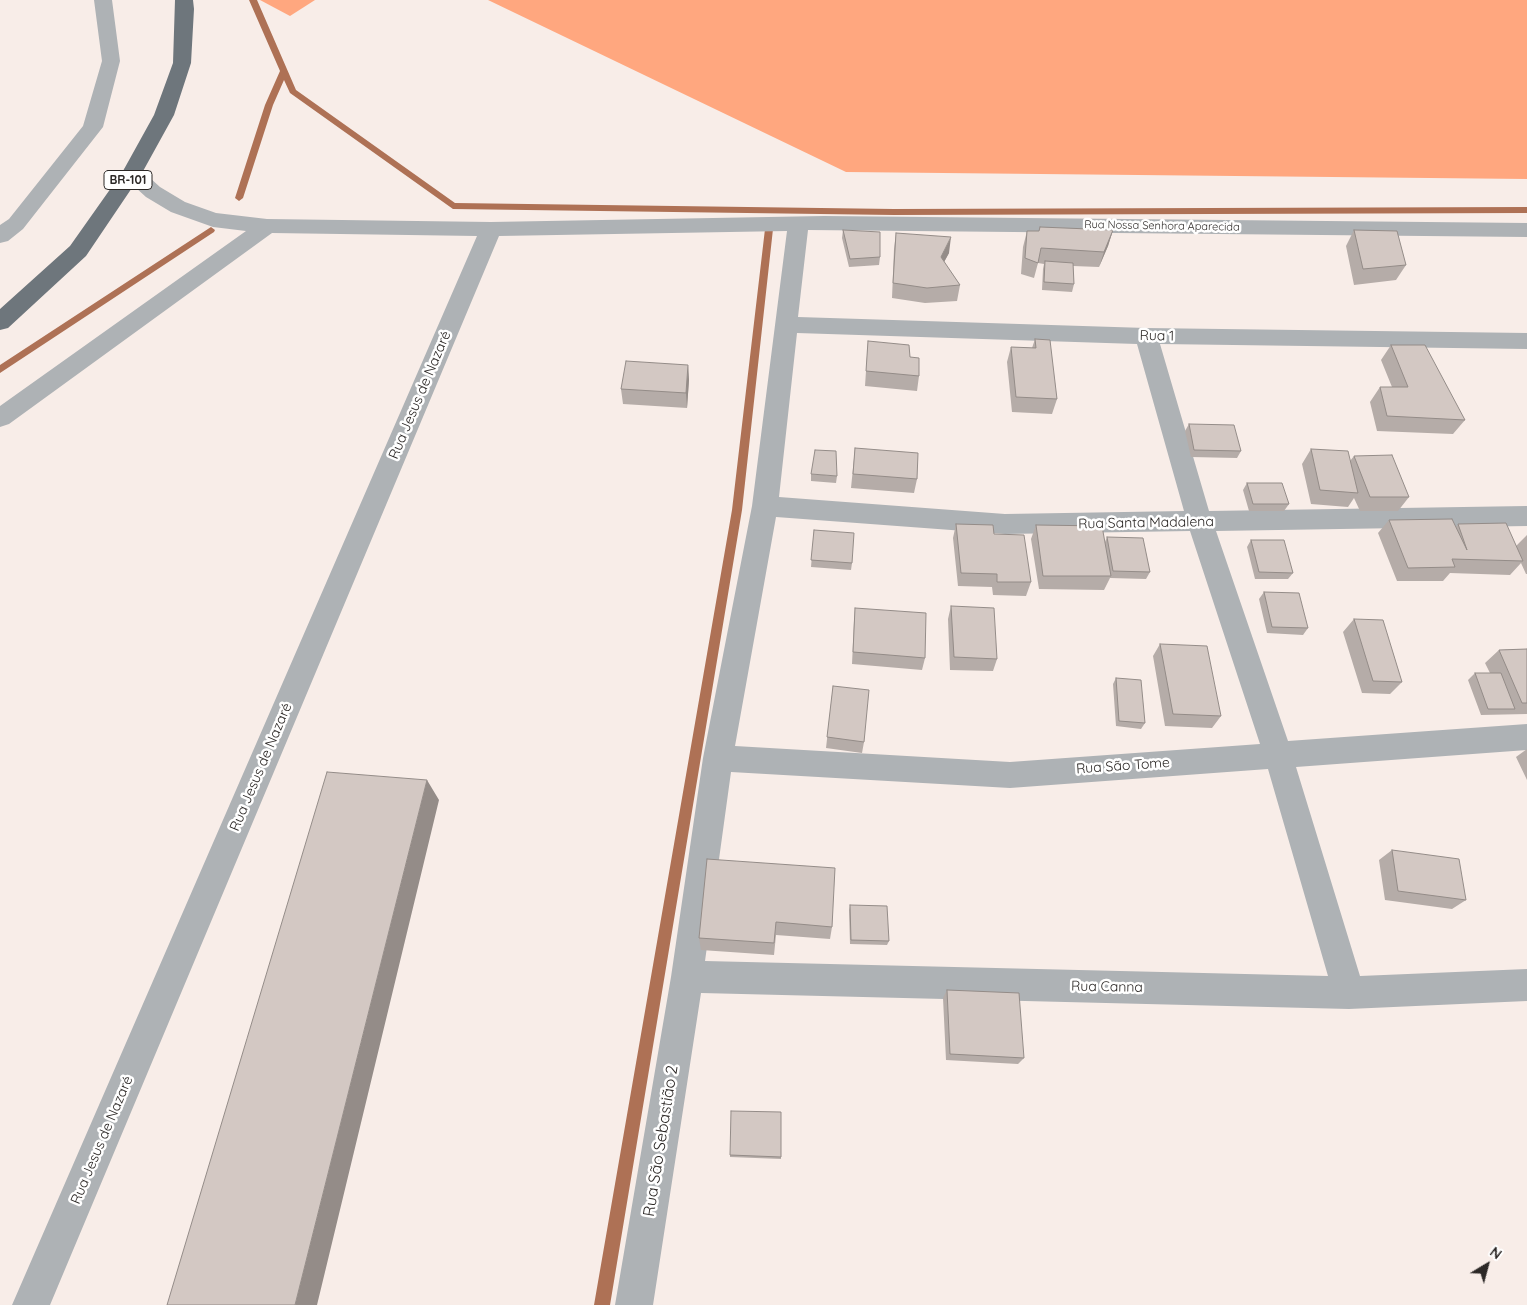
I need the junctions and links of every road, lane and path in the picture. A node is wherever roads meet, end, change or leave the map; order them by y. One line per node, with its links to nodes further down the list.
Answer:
1 (103, 0): 8 (street)
2 (184, 0): 3 (highway, BR-101)
3 (132, 173): 5 (street, Rua Nossa Senhora Aparecida); 9 (highway, BR-101)
4 (798, 224): 6 (street, Rua Nossa Senhora Aparecida); 7 (street, Rua Nossa Senhora Aparecida); 10 (street, Rua São Sebastião 2)
5 (267, 226): 6 (street, Rua Nossa Senhora Aparecida); 13 (street)
6 (491, 230): 23 (street, Rua Jesus de Nazaré)
7 (1527, 230)
8 (0, 236)
9 (0, 322)
10 (786, 325): 11 (street, Rua 1); 14 (street, Rua São Sebastião 2)
11 (1146, 336): 12 (street, Rua 1); 16 (street)
12 (1527, 341)
13 (0, 418)
14 (765, 506): 16 (street, Rua Santa Madalena); 19 (street, Rua São Sebastião 2)
15 (1527, 516): 16 (street, Rua Santa Madalena)
16 (1200, 522): 18 (street)
17 (1527, 737): 18 (street, Rua São Tome)
18 (1278, 755): 19 (street, Rua São Tome); 22 (street)
19 (718, 758): 20 (street, Rua São Sebastião 2)
20 (687, 977): 22 (street, Rua Canna); 24 (street, Rua São Sebastião 2)
21 (1527, 985): 22 (street, Rua Canna)
22 (1349, 993)
23 (31, 1305)
24 (634, 1305)

